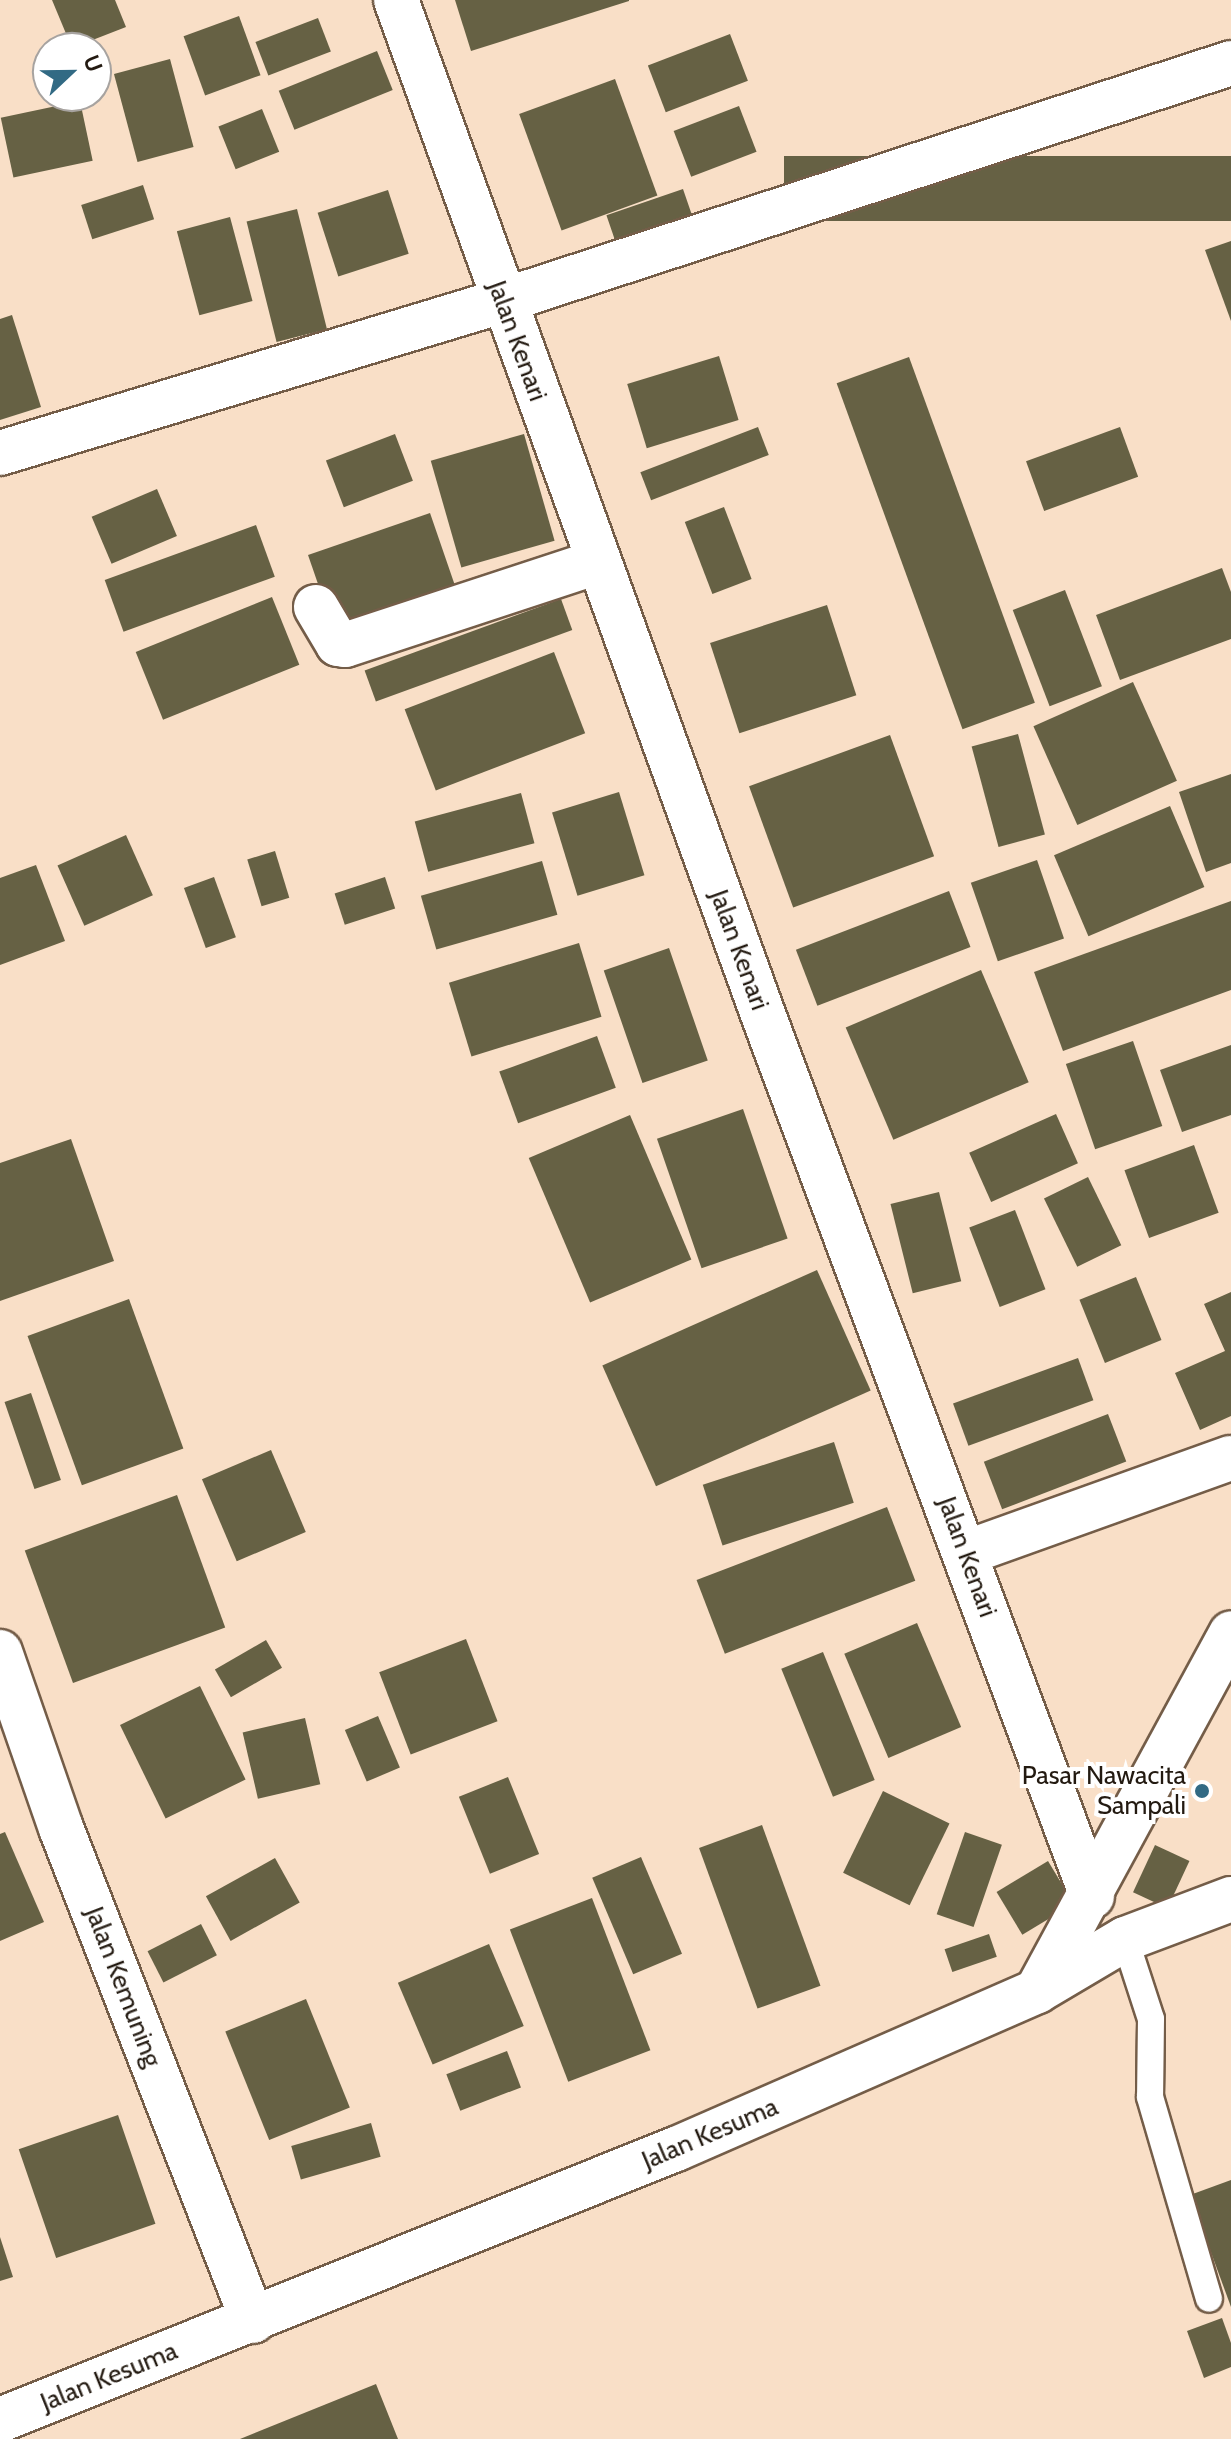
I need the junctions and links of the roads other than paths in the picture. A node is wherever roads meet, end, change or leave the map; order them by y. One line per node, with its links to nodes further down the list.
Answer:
1 (396, 0): 3 (street, Jalan Kenari)
2 (1231, 63): 3 (street)
3 (509, 320): 4 (street); 5 (street, Jalan Kenari)
4 (0, 453)
5 (598, 562): 6 (street); 8 (street, Jalan Kenari)
6 (316, 607)
7 (1231, 1458): 8 (street)
8 (965, 1553): 11 (street, Jalan Kenari)
9 (1231, 1633): 11 (street)
10 (0, 1652): 16 (street, Jalan Kemuning)
11 (1092, 1896): 14 (street)
12 (1231, 1899): 13 (street, Jalan Kesuma)
13 (1125, 1939): 14 (street, Jalan Kesuma); 15 (lane)
14 (1037, 1991): 16 (street, Jalan Kesuma)
15 (1209, 2299)
16 (253, 2321): 17 (street, Jalan Kesuma)
17 (0, 2420)

